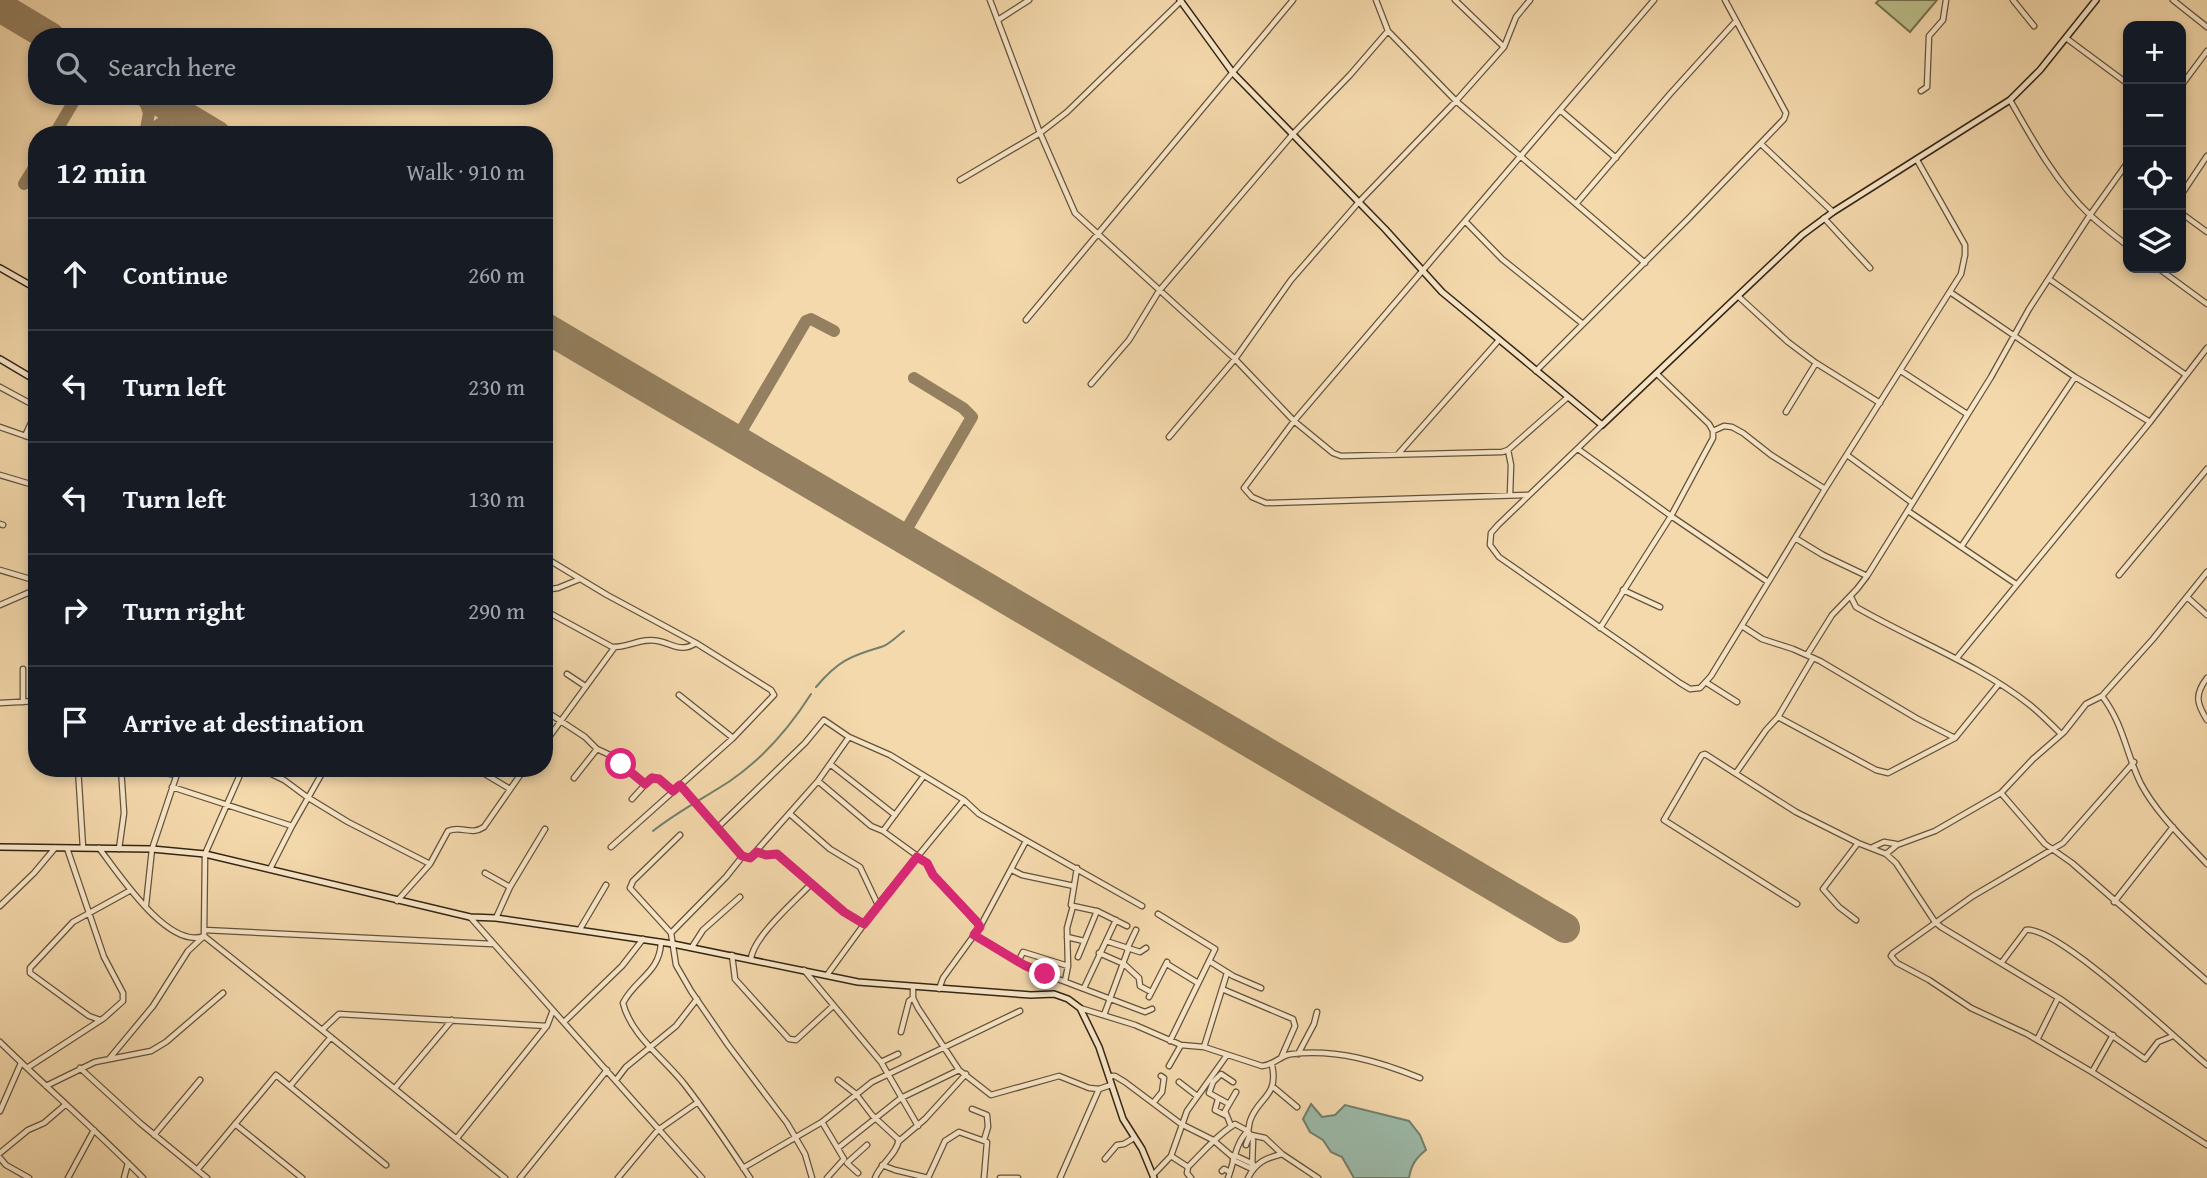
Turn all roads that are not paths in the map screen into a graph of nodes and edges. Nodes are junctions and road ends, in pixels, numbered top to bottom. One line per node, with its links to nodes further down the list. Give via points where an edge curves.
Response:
1 (990, 0): 14 (street)
2 (1029, 0): 14 (street)
3 (1181, 0): 22 (street); 29 (street)
4 (1293, 0): 22 (street)
5 (1376, 0): 18 (street)
6 (1455, 0): 20 (street)
7 (1530, 0): 20 (street, via 1516,17)
8 (1654, 0): 28 (street)
9 (1725, 0): 15 (street)
10 (1946, 0): 25 (street, via 1943,20 1929,36 1927,87)
11 (2013, 0): 16 (street)
12 (2096, 0): 19 (street)
13 (2173, 0): 17 (street)
14 (998, 20): 29 (street)
15 (1736, 21): 31 (street, via 1786,113); 34 (street)
16 (2034, 26)
17 (2207, 27)
18 (1388, 31): 27 (street); 30 (street)
19 (2066, 38): 23 (street); 26 (street)
20 (1504, 47): 27 (street)
21 (2207, 51): 24 (street)
22 (1233, 73): 30 (street); 47 (street)
23 (2123, 80)
24 (2182, 84)
25 (1921, 91)
26 (2010, 100): 35 (street); 42 (street)
27 (1456, 101): 32 (street); 39 (street)
28 (1560, 110): 32 (street); 34 (street)
29 (1040, 133): 37 (street); 47 (street, via 1075,214)
30 (1292, 135): 39 (street); 56 (street)
31 (1761, 144): 41 (street); 49 (street)
32 (1519, 156): 40 (street); 45 (street)
33 (2207, 156): 38 (street)
34 (1616, 158): 40 (street)
35 (1917, 160): 41 (street); 57 (street, via 1965,245 1961,274)
36 (2123, 171): 42 (street)
37 (960, 180)
38 (2186, 188)
39 (1359, 203): 52 (street); 66 (street, via 1291,279)
40 (1576, 204): 49 (street)
41 (1833, 212): 44 (street)
42 (2090, 215): 48 (street); 54 (street)
43 (2186, 217): 46 (street)
44 (1824, 218): 51 (street); 58 (street)
45 (1465, 221): 52 (street); 61 (street, via 1502,259)
46 (2207, 232)
47 (1097, 234): 56 (street); 60 (street)
48 (2123, 242)
49 (1646, 263): 61 (street)
50 (0, 268): 55 (street)
51 (1870, 268)
52 (1422, 270): 63 (street); 81 (street)
53 (2165, 273): 59 (street)
54 (2049, 279): 62 (street); 71 (street)
55 (28, 284)
56 (1159, 291): 66 (street); 74 (street, via 1129,340)
57 (1950, 292): 62 (street); 69 (street)
58 (1738, 297): 67 (street); 70 (street)
59 (2207, 304)
60 (1026, 320)
61 (1583, 324): 68 (street)
62 (2013, 335): 73 (street); 80 (street)
63 (1499, 340): 68 (street); 92 (street)
64 (2207, 348): 71 (street)
65 (0, 359): 72 (street)
66 (1236, 359): 81 (street); 89 (street)
67 (1816, 363): 78 (street); 79 (street)
68 (1536, 370): 76 (street)
69 (1901, 371): 78 (street); 80 (street)
70 (1657, 374): 83 (street); 86 (street)
71 (2186, 375): 82 (street)
72 (28, 376)
73 (2075, 377): 82 (street); 104 (street)
74 (1091, 384)
75 (0, 387): 77 (street)
76 (1568, 397): 83 (street); 91 (street)
77 (28, 403)
78 (1880, 403): 93 (street)
79 (1786, 412)
80 (1967, 414): 100 (street)
81 (1294, 421): 92 (street, via 1341,456); 98 (street, via 1244,488 1252,497 1266,503)
82 (2150, 422): 113 (street)
83 (1602, 425): 90 (street)
84 (0, 428): 87 (street)
85 (28, 429): 87 (street)
86 (1713, 430): 97 (street, via 1724,426 1743,433); 102 (street, via 1711,444)
87 (25, 436): 88 (street)
88 (28, 437)
89 (1169, 437)
90 (1578, 449): 99 (street); 102 (street)
91 (1508, 450): 92 (street); 98 (street)
92 (1398, 454)
93 (1847, 455): 97 (street); 100 (street)
94 (2206, 471): 108 (street)
95 (0, 475): 96 (street)
96 (28, 483)
97 (1825, 489): 103 (street)
98 (1510, 495): 99 (street)
99 (1530, 495): 124 (street, via 1491,533 1493,551)
100 (1912, 502): 101 (street)
101 (1908, 511): 104 (street); 109 (street)
102 (1671, 516): 112 (street); 115 (street)
103 (1795, 538): 109 (street); 112 (street)
104 (1961, 547): 113 (street)
105 (553, 562): 111 (street)
106 (0, 570): 110 (street)
107 (2207, 572): 118 (street)
108 (2119, 575)
109 (1867, 576): 117 (street)
110 (28, 578)
111 (580, 579): 114 (street); 125 (street)
112 (1768, 582): 123 (street)
113 (2016, 584): 129 (street)
114 (553, 589)
115 (1623, 590): 120 (street); 124 (street)
116 (28, 593): 119 (street)
117 (1851, 596): 127 (street, via 1832,615); 129 (street, via 1856,607)
118 (2187, 597): 122 (street); 137 (street)
119 (0, 604)
120 (1660, 607)
121 (553, 615): 126 (street)
122 (2207, 615)
123 (1742, 626): 127 (street, via 1762,639); 133 (street)
124 (1600, 628): 133 (street, via 1690,689)
125 (695, 643): 126 (street, via 678,649 649,640); 149 (street, via 773,692 774,697)
126 (611, 647): 135 (street)
127 (1807, 655): 128 (street)
128 (1813, 658): 143 (street); 150 (street)
129 (1956, 659): 134 (street)
130 (23, 669): 138 (street)
131 (566, 674): 135 (street)
132 (2207, 678): 144 (street, via 2196,698)
133 (1707, 683): 140 (street)
134 (1998, 685): 147 (street, via 2030,705); 150 (street)
135 (585, 686): 145 (street)
136 (679, 695): 149 (street)
137 (2102, 696): 147 (street, via 2086,704); 152 (street, via 2119,720)
138 (23, 702): 139 (street); 141 (street)
139 (28, 702)
140 (1737, 702)
141 (0, 703)
142 (553, 716): 145 (street)
143 (1778, 717): 150 (street, via 1888,774); 154 (street)
144 (2207, 720)
145 (562, 721): 146 (street); 151 (street)
146 (553, 732)
147 (2061, 734): 171 (street)
148 (849, 737): 153 (street); 163 (street, via 890,755); 180 (street, via 824,720)
149 (733, 738): 167 (street)
150 (1955, 738)
151 (597, 748): 164 (street); 166 (street)
152 (2134, 762): 179 (street, via 2140,783); 196 (street, via 2081,824)
153 (830, 764): 165 (street); 177 (street)
154 (1736, 774): 185 (street); 216 (street, via 1702,755 1664,820)
155 (79, 777): 192 (street)
156 (122, 777): 194 (street, via 124,813)
157 (176, 777): 168 (street)
158 (239, 777): 175 (street)
159 (278, 777): 172 (street)
160 (319, 777): 172 (street)
161 (489, 777): 169 (street)
162 (519, 777): 169 (street)
163 (923, 777): 174 (street); 177 (street)
164 (574, 778)
165 (818, 781): 176 (street); 182 (street)
166 (645, 784): 170 (street, via 659,779); 173 (street)
167 (680, 785): 170 (street); 180 (street)
168 (172, 787): 175 (street); 195 (street)
169 (510, 789): 202 (street, via 478,831 448,831)
170 (673, 791): 188 (street)
171 (2001, 793): 186 (street, via 1936,831); 196 (street)
172 (307, 797): 178 (street); 202 (street)
173 (632, 799)
174 (964, 800): 184 (street); 201 (street)
175 (227, 805): 178 (street); 199 (street)
176 (790, 814): 197 (street); 219 (street, via 830,849 860,867)
177 (895, 815): 182 (street)
178 (292, 826): 205 (street)
179 (2173, 827): 203 (street); 215 (street)
180 (717, 828): 200 (street)
181 (545, 829): 211 (street)
182 (883, 831): 201 (street)
183 (680, 835): 236 (street, via 630,888)
184 (1026, 841): 204 (street); 206 (street)
185 (1858, 843): 189 (street); 228 (street, via 1823,889)
186 (1896, 845): 189 (street, via 1884,842); 198 (street)
187 (0, 847): 190 (street)
188 (611, 847)
189 (1873, 847): 198 (street)
190 (55, 848): 191 (street); 217 (street)
191 (67, 848): 192 (street); 223 (street)
192 (83, 848): 193 (street)
193 (99, 848): 194 (street); 212 (street)
194 (119, 849): 195 (street)
195 (152, 849): 199 (street); 218 (street)
196 (2052, 849): 215 (street); 229 (street)
197 (757, 852): 200 (street, via 750,858); 209 (street, via 777,854)
198 (1886, 854): 229 (street)
199 (205, 855): 205 (street); 235 (street)
200 (742, 856): 236 (street)
201 (917, 857): 219 (street); 232 (street)
202 (430, 864): 214 (street)
203 (2207, 864)
204 (1077, 868): 210 (street); 221 (street)
205 (270, 869): 214 (street)
206 (1012, 870): 210 (street); 232 (street)
207 (485, 873): 211 (street)
208 (606, 884): 233 (street)
209 (811, 884): 230 (street); 251 (street, via 766,931 751,951)
210 (1074, 886): 220 (street)
211 (510, 887): 226 (street)
212 (131, 890): 218 (street); 223 (street)
213 (740, 897): 245 (street, via 703,930)
214 (397, 901): 225 (street)
215 (2114, 902): 261 (street)
216 (1797, 904)
217 (0, 906)
218 (146, 906): 235 (street, via 182,937 196,939)
219 (878, 906): 230 (street)
220 (1073, 906): 222 (street); 238 (street)
221 (1142, 906)
222 (1097, 911): 227 (street); 241 (street)
223 (89, 912): 280 (street, via 104,957 123,993 119,1006); 280 (street, via 42,953 30,973)
224 (1158, 914): 252 (street, via 1215,949)
225 (470, 917): 226 (street); 243 (street)
226 (496, 918): 233 (street)
227 (1116, 920): 231 (street); 240 (street)
228 (1856, 920)
229 (1936, 922): 254 (street); 289 (street, via 1893,953 1893,960 1971,1008)
230 (864, 924): 259 (street)
231 (1127, 926)
232 (980, 927): 237 (street)
233 (580, 929): 239 (street)
234 (1136, 930): 247 (street)
235 (204, 933): 243 (street); 284 (street); 300 (street)
236 (671, 933): 244 (street)
237 (974, 935): 253 (street); 267 (street)
238 (1067, 937): 241 (street); 256 (street)
239 (643, 939): 242 (street); 282 (street)
240 (1106, 940): 247 (street); 248 (street)
241 (1084, 941): 250 (street)
242 (662, 942): 244 (street); 293 (street, via 661,957 623,1003)
243 (492, 944): 276 (street)
244 (673, 944): 245 (street); 271 (street, via 676,965)
245 (692, 947): 249 (street)
246 (1146, 948): 247 (street, via 1140,952)
247 (1128, 949): 255 (street)
248 (1099, 953): 255 (street); 264 (street)
249 (732, 955): 251 (street); 273 (street, via 735,979 789,1039 796,1040)
250 (1078, 957)
251 (751, 959): 257 (street)
252 (1209, 961): 258 (street); 262 (street)
253 (1018, 962): 256 (street, via 1023,952); 260 (street)
254 (2002, 962): 270 (street); 287 (street, via 2019,936 2030,929 2050,937 2099,971)
255 (1124, 964): 262 (street, via 1150,994 1167,963); 272 (street)
256 (1068, 966): 260 (street)
257 (804, 969): 259 (street); 273 (street)
258 (1227, 972): 265 (street); 266 (street)
259 (827, 975): 263 (street)
260 (1065, 981): 264 (street)
261 (2207, 981)
262 (1198, 983): 290 (street)
263 (913, 988): 267 (street); 269 (street)
264 (1084, 988): 272 (street)
265 (1261, 988)
266 (1222, 989): 295 (street); 299 (street, via 1293,1019 1295,1026)
267 (939, 990): 274 (street, via 1054,994)
268 (223, 993): 300 (street, via 151,1051)
269 (913, 998): 285 (street); 294 (street)
270 (2058, 998): 286 (street); 289 (street)
271 (697, 999): 293 (street, via 676,1026); 352 (street)
272 (1111, 999): 275 (street, via 1145,1012); 279 (street)
273 (833, 1006): 301 (street)
274 (1080, 1008): 279 (street); 314 (street)
275 (1152, 1009)
276 (553, 1010): 282 (street); 283 (street)
277 (1020, 1011): 294 (street)
278 (1317, 1012): 297 (street)
279 (1104, 1015): 290 (street)
280 (100, 1020): 306 (street)
281 (452, 1020): 283 (street); 284 (street, via 339,1014); 327 (street)
282 (564, 1022): 308 (street)
283 (547, 1026): 354 (street)
284 (322, 1030): 288 (street)
285 (901, 1032)
286 (2113, 1035): 287 (street, via 2144,1059 2158,1042); 310 (street)
287 (2173, 1036): 304 (street)
288 (331, 1037): 325 (street); 327 (street)
289 (2037, 1040): 310 (street)
290 (1170, 1041): 292 (street)
291 (0, 1042): 302 (street)
292 (1181, 1045): 295 (street); 305 (street)
293 (650, 1047): 318 (street); 334 (street)
294 (945, 1047): 309 (street); 313 (street)
295 (1204, 1048): 298 (street)
296 (898, 1054): 301 (street)
297 (1298, 1054): 299 (street); 316 (street, via 1336,1053 1383,1063)
298 (1227, 1055): 303 (street); 331 (street)
299 (1282, 1058): 303 (street)
300 (109, 1059): 307 (street)
301 (881, 1062): 313 (street)
302 (21, 1063): 306 (street); 340 (street)
303 (1272, 1065): 326 (street)
304 (2207, 1065)
305 (1169, 1066)
306 (27, 1068): 324 (street)
307 (80, 1069): 324 (street); 351 (street)
308 (607, 1070): 318 (street); 386 (street)
309 (960, 1070): 311 (street); 312 (street)
310 (2092, 1072): 360 (street)
311 (952, 1074): 320 (street); 332 (street)
312 (966, 1074): 320 (street); 328 (street, via 991,1095 1059,1076)
313 (887, 1075): 330 (street); 332 (street)
314 (1109, 1076): 323 (street); 335 (street)
315 (1161, 1076): 335 (street, via 1162,1092)
316 (1420, 1078)
317 (200, 1080): 351 (street)
318 (615, 1080): 349 (street)
319 (838, 1080): 330 (street)
320 (960, 1081): 346 (street)
321 (1179, 1082): 331 (street)
322 (1233, 1082): 333 (street, via 1221,1074 1217,1077 1209,1093)
323 (1111, 1085): 328 (street); 353 (street)
324 (46, 1086): 337 (street)
325 (290, 1086): 344 (street, via 276,1075); 369 (street)
326 (1272, 1086): 338 (street); 350 (street, via 1250,1120)
327 (395, 1088): 354 (street)
328 (1099, 1089): 397 (street)
329 (1236, 1092): 336 (street)
330 (856, 1094): 342 (street); 343 (street)
331 (1198, 1096): 345 (street)
332 (901, 1098): 342 (street); 346 (street)
333 (1218, 1099): 336 (street); 341 (street, via 1214,1110)
334 (698, 1102): 349 (street); 373 (street)
335 (1153, 1103): 345 (street)
336 (1229, 1104): 341 (street)
337 (65, 1105): 348 (street); 363 (street, via 44,1123 28,1129)
338 (1297, 1107)
339 (972, 1109): 355 (street, via 987,1115)
340 (0, 1111)
341 (1225, 1115): 347 (street)
342 (874, 1117): 357 (street); 361 (street)
343 (822, 1122): 352 (street); 361 (street)
344 (235, 1124): 374 (street); 384 (street)
345 (1181, 1124): 356 (street); 364 (street)
346 (918, 1126): 357 (street)
347 (1231, 1126): 350 (street, via 1240,1125); 356 (street)
348 (94, 1130): 368 (street); 380 (street)
349 (657, 1130): 387 (street); 388 (street)
350 (1250, 1134): 359 (street); 362 (street, via 1265,1138); 365 (street, via 1243,1136); 372 (street)
351 (154, 1135): 374 (street)
352 (795, 1138): 373 (street); 390 (street)
353 (1134, 1138): 366 (street, via 1117,1145); 378 (street)
354 (457, 1139): 385 (street)
355 (984, 1140): 393 (street, via 959,1132 945,1141); 394 (street)
356 (1213, 1140): 365 (street); 371 (street)
357 (898, 1142): 370 (street, via 898,1149)
358 (867, 1145): 367 (street)
359 (1246, 1145)
360 (2207, 1145)
361 (838, 1148): 367 (street)
362 (1282, 1154): 372 (street); 401 (street)
363 (0, 1156): 379 (street, via 6,1165)
364 (1171, 1156): 371 (street); 378 (street)
365 (1234, 1158): 372 (street); 376 (street)
366 (1105, 1159)
367 (846, 1161): 377 (street); 391 (street)
368 (128, 1163): 381 (street); 382 (street)
369 (386, 1165)
370 (882, 1165): 392 (street); 393 (street)
371 (1188, 1167): 398 (street)
372 (1253, 1167): 400 (street)
373 (743, 1168): 389 (street)
374 (197, 1170): 383 (street)
375 (1222, 1171): 376 (street)
376 (1230, 1172): 399 (street)
377 (858, 1173)
378 (1154, 1176)
379 (29, 1178)
380 (68, 1178)
381 (124, 1178)
382 (143, 1178)
383 (207, 1178)
384 (302, 1178)
385 (505, 1178)
386 (520, 1178)
387 (618, 1178)
388 (702, 1178)
389 (750, 1178)
390 (812, 1178)
391 (828, 1178)
392 (875, 1178)
393 (928, 1178)
394 (984, 1178)
395 (1000, 1178): 396 (street)
396 (1018, 1178)
397 (1060, 1178)
398 (1191, 1178)
399 (1228, 1178)
400 (1248, 1178)
401 (1318, 1178)

